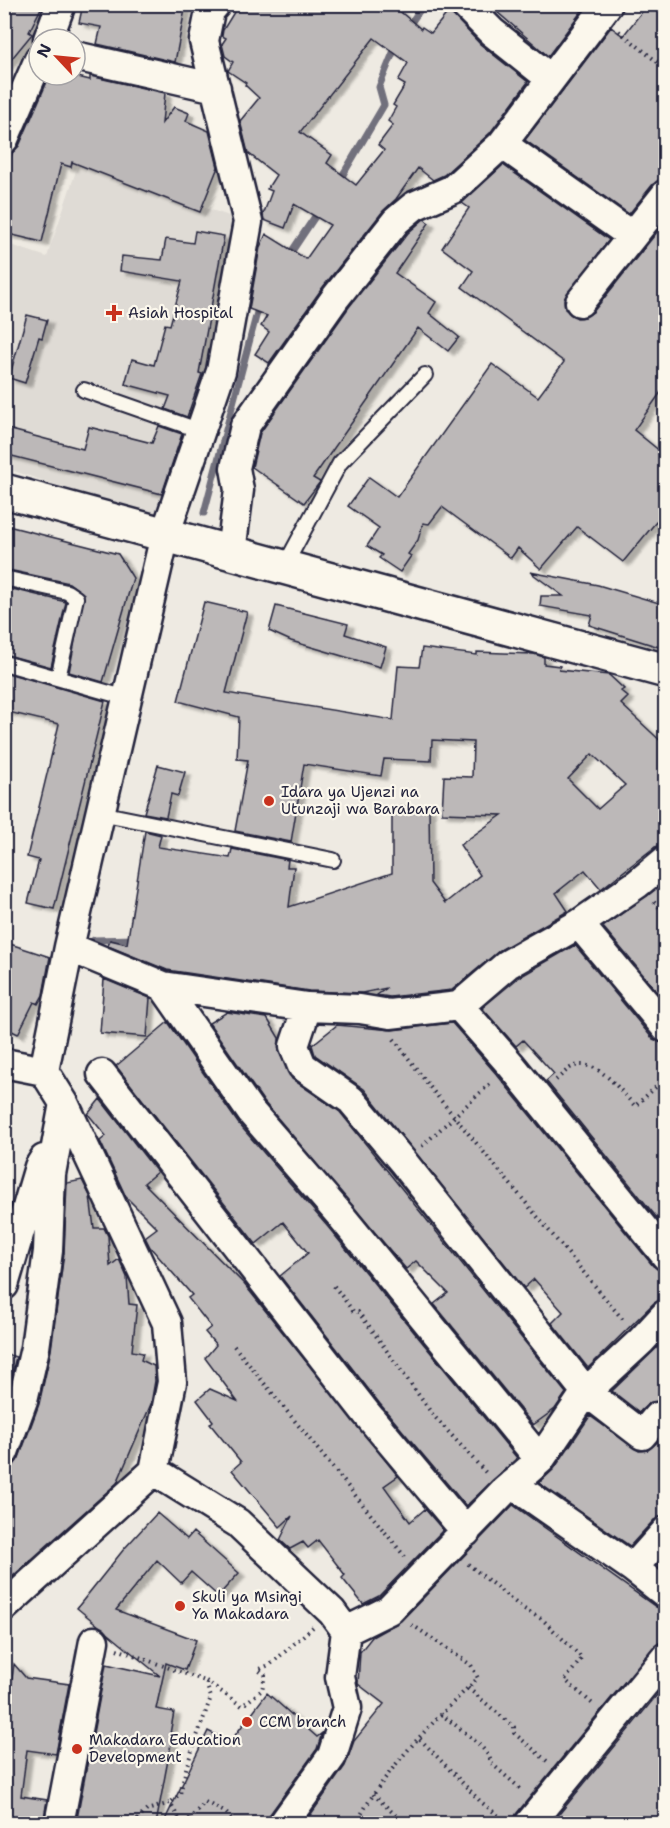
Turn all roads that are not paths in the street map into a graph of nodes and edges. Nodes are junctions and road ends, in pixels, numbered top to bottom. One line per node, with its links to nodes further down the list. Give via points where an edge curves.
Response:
1 (61, 4): 5 (street)
2 (464, 4): 7 (street)
3 (210, 7): 9 (street, via 204,40)
4 (604, 10): 7 (street)
5 (52, 27)
6 (87, 59): 9 (street)
7 (551, 79): 11 (street)
8 (27, 86): 10 (street)
9 (216, 88): 17 (street, via 248,222 221,371)
10 (4, 139)
11 (502, 144): 13 (street); 19 (street, via 453,189 414,206 396,221 336,297 245,426 235,468 239,490)
12 (666, 194): 13 (street)
13 (632, 236): 14 (street)
14 (580, 302)
15 (425, 375): 20 (lane, via 340,463)
16 (84, 390): 17 (lane)
17 (201, 431): 19 (street)
18 (4, 491): 19 (street)
19 (197, 544): 20 (street); 25 (street)
20 (284, 567): 23 (street)
21 (4, 578): 24 (lane, via 67,592 76,598)
22 (4, 663): 24 (lane)
23 (666, 671)
24 (58, 678): 25 (lane)
25 (127, 698): 26 (street)
26 (117, 817): 27 (lane); 30 (street)
27 (333, 860)
28 (666, 860): 29 (street)
29 (579, 924): 34 (street, via 508,964); 35 (street)
30 (84, 953): 31 (street); 38 (street)
31 (163, 986): 32 (street); 36 (street)
32 (213, 993): 33 (street); 36 (street)
33 (307, 1006): 34 (street, via 390,1014); 45 (street, via 294,1046 302,1066 351,1100)
34 (459, 1006): 42 (street)
35 (666, 1028)
36 (194, 1032): 48 (street, via 251,1112)
37 (4, 1063): 38 (street)
38 (44, 1071): 40 (street)
39 (102, 1074): 52 (street, via 367,1414)
40 (64, 1103): 41 (street); 49 (street, via 167,1323 172,1382)
41 (58, 1137): 43 (street, via 39,1167); 47 (street, via 35,1348 23,1400)
42 (666, 1256)
43 (4, 1286)
44 (666, 1314): 45 (street)
45 (586, 1392): 46 (street, via 642,1435 657,1418); 48 (street)
46 (666, 1425)
47 (4, 1452)
48 (540, 1460): 50 (street)
49 (154, 1471): 55 (street); 56 (street, via 238,1523)
50 (507, 1488): 52 (street); 53 (street)
51 (666, 1531): 53 (street)
52 (458, 1540): 56 (street, via 389,1610)
53 (633, 1568): 54 (street)
54 (666, 1594)
55 (4, 1607)
56 (339, 1622): 61 (street, via 340,1677 347,1708 332,1756)
57 (94, 1641): 60 (street)
58 (666, 1657): 59 (street)
59 (536, 1815)
60 (59, 1824)
61 (283, 1824)

